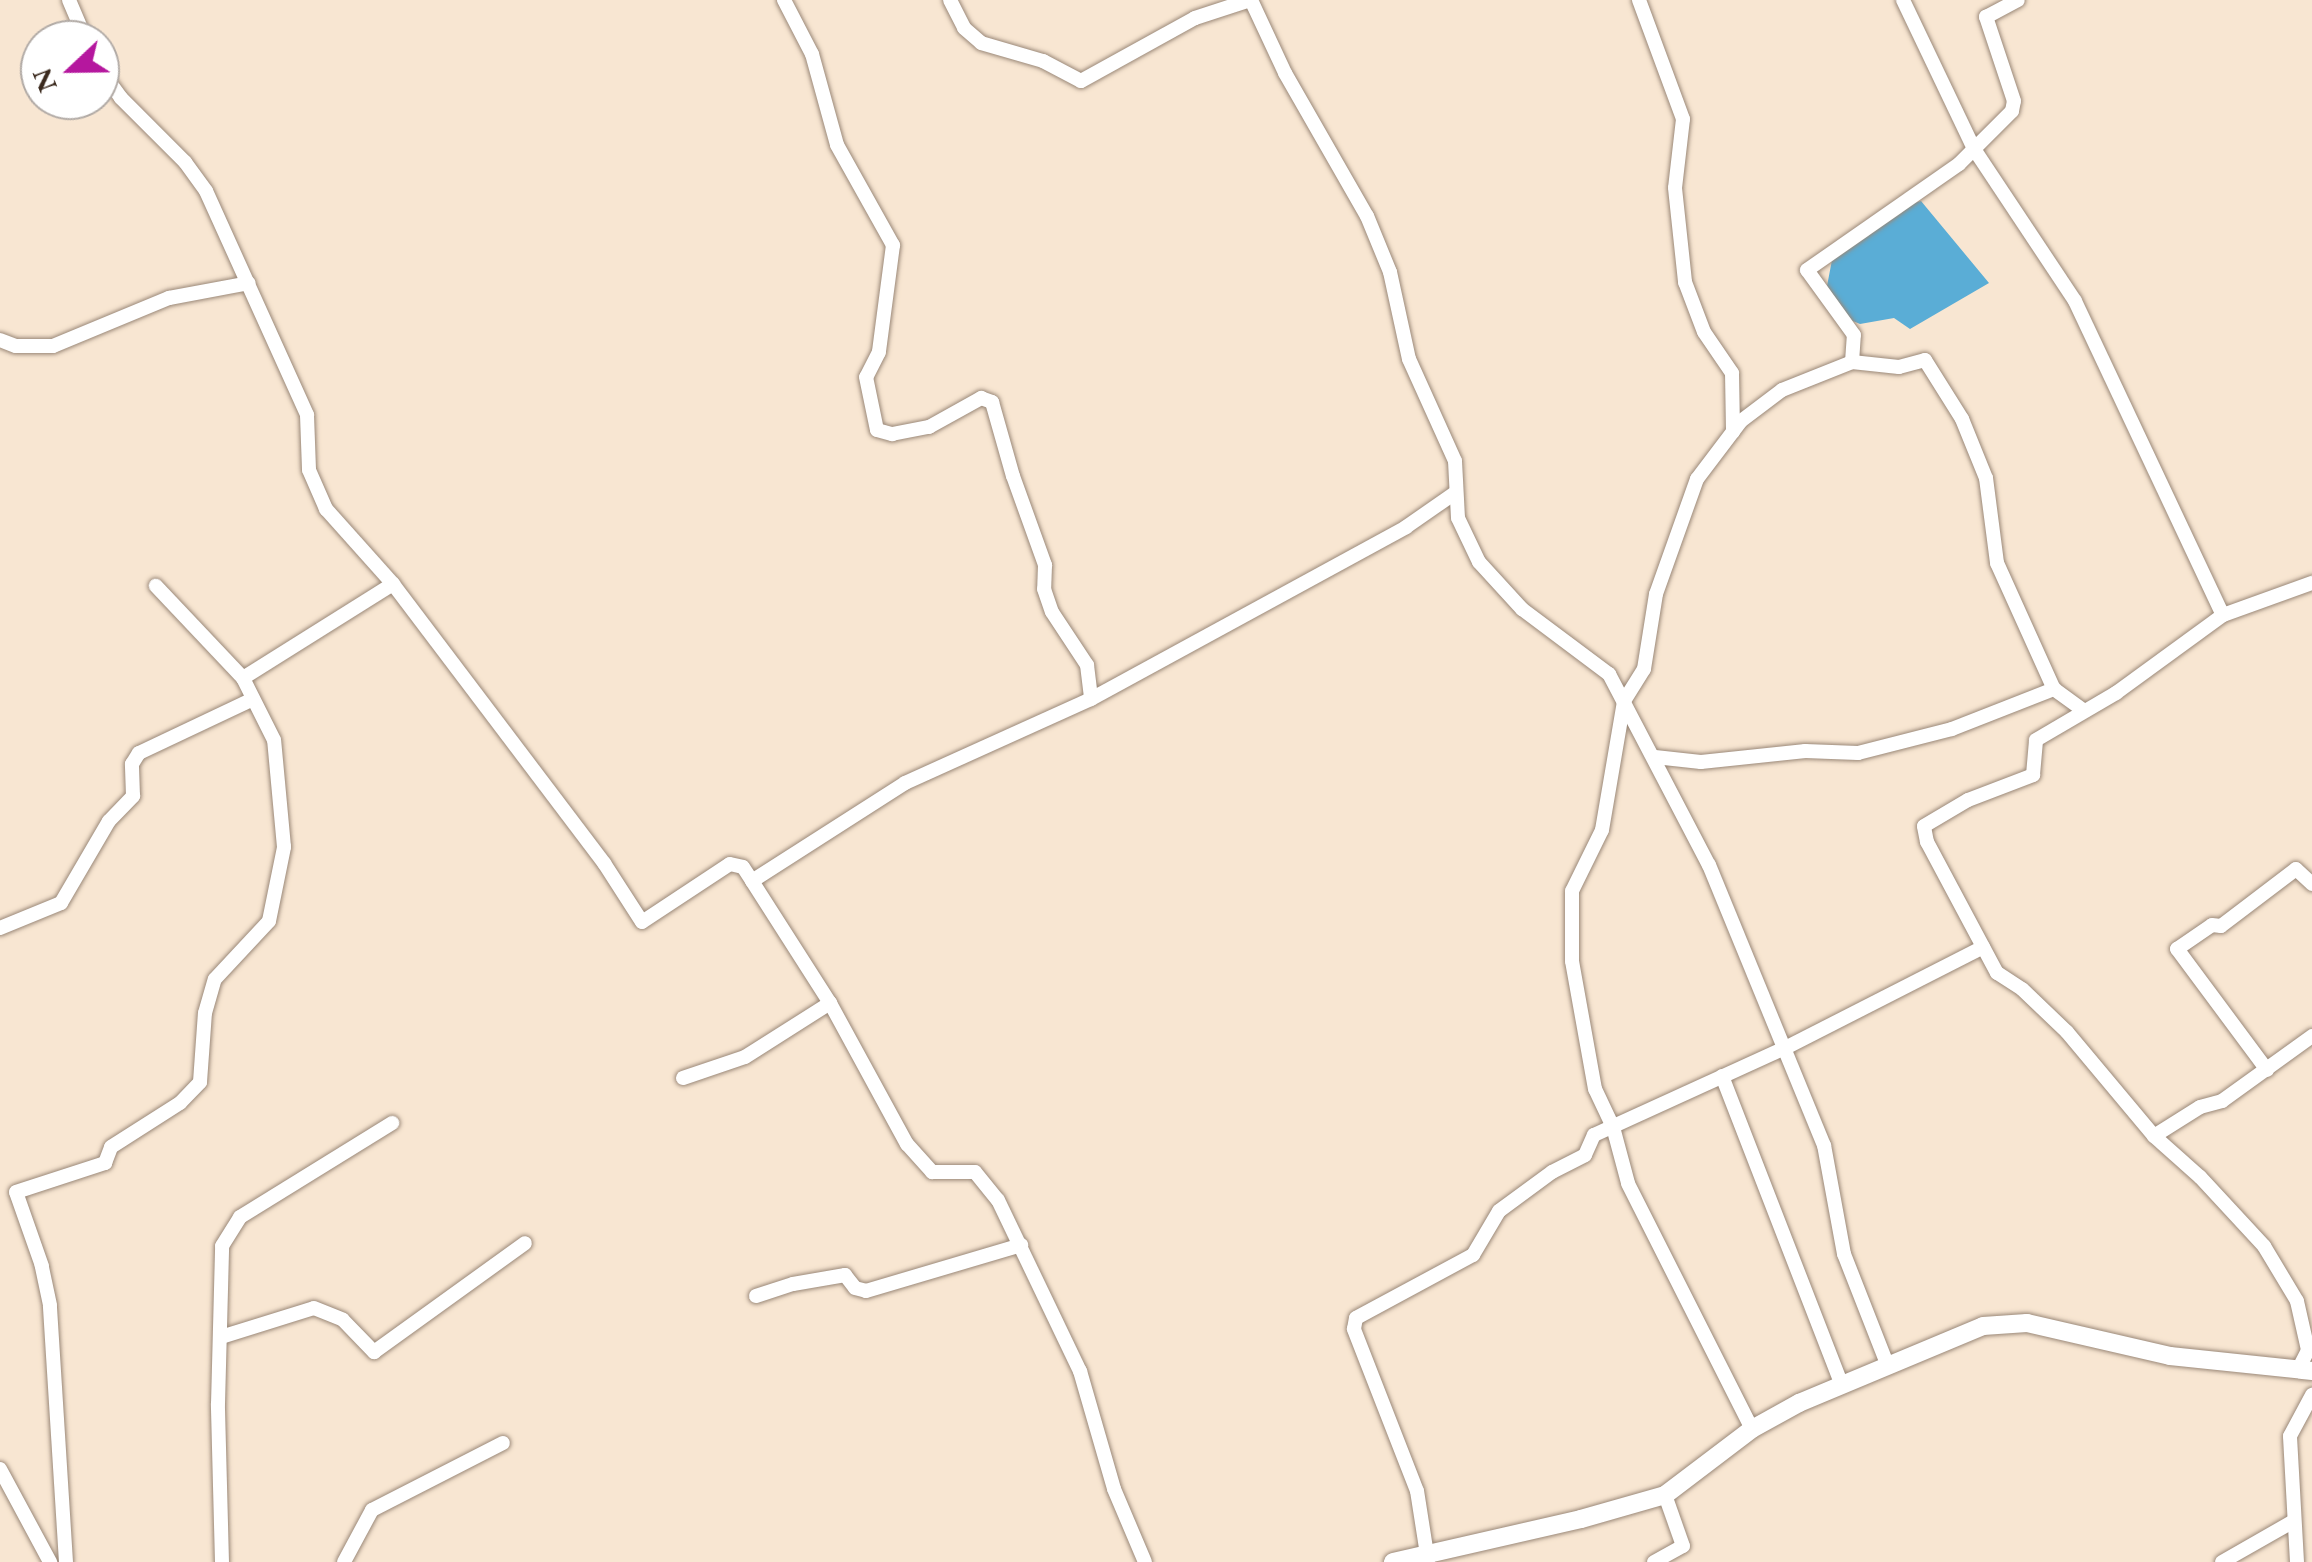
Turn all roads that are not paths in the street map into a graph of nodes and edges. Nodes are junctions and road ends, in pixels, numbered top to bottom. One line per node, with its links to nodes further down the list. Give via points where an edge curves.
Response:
1 (784, 0): 21 (street, via 812,54 837,145 893,245 878,352 866,377 878,430 928,428 981,398 992,402 1044,564 1044,589 1087,665)
2 (950, 0): 3 (street, via 964,28 981,43 1081,81 1195,18)
3 (1250, 0): 13 (street, via 1367,216 1390,272 1409,360 1455,461)
4 (1639, 0): 12 (street, via 1683,119 1676,219 1686,282 1704,332 1732,373)
5 (1903, 0): 8 (street)
6 (2018, 0): 8 (street, via 1986,17 2014,101)
7 (120, 97): 9 (street, via 194,172)
8 (1974, 149): 11 (street, via 1807,270 1854,336); 17 (street, via 2075,301)
9 (249, 283): 10 (street, via 170,298 53,346); 15 (street, via 307,415 309,470 320,498)
10 (0, 340)
11 (1852, 362): 12 (street, via 1782,390); 19 (street, via 1899,367 1926,360 1962,419 1986,478 1998,563)
12 (1732, 432): 22 (street, via 1697,479 1656,594 1644,669)
13 (1455, 494): 21 (street); 22 (street, via 1458,518 1479,562 1522,610 1609,674)
14 (2312, 583): 17 (street)
15 (393, 584): 18 (street); 25 (street, via 642,922 730,864 743,867)
16 (156, 586): 18 (street)
17 (2223, 615): 23 (street)
18 (243, 678): 20 (street)
19 (2054, 689): 23 (street); 24 (street, via 1952,729 1858,753 1805,751 1701,762)
20 (253, 698): 27 (street, via 139,753 132,764 133,796 109,821 61,903); 53 (street, via 274,740 284,846 269,920 215,979 204,1014 200,1082 111,1148 106,1163 16,1192 50,1305)
21 (1091, 700): 25 (street, via 906,783)
22 (1624, 701): 24 (street); 36 (street, via 1602,830 1572,891 1572,961 1596,1089)
23 (2083, 710): 28 (street, via 2036,740 2032,775 1924,826)
24 (1655, 757): 31 (street)
25 (752, 881): 29 (street)
26 (2312, 884): 32 (street, via 2296,870 2177,949)
27 (0, 928)
28 (1983, 947): 31 (street); 37 (street, via 1997,973 2067,1032)
29 (830, 1003): 34 (street, via 745,1057); 39 (street, via 906,1144 932,1172 976,1172)
30 (2312, 1036): 32 (street)
31 (1786, 1046): 33 (street); 42 (street, via 1824,1145 1844,1254)
32 (2267, 1070): 37 (street)
33 (1722, 1076): 36 (street); 44 (street)
34 (683, 1078)
35 (392, 1122): 41 (street, via 240,1217 222,1246)
36 (1613, 1128): 46 (street, via 1628,1182); 51 (street, via 1594,1136 1585,1156 1499,1211 1472,1255 1356,1318 1354,1329 1417,1490)
37 (2154, 1136): 43 (street, via 2264,1246 2297,1301)
38 (525, 1243): 41 (street, via 374,1352 343,1320 314,1308)
39 (1021, 1244): 40 (street, via 866,1291 845,1275); 56 (street, via 1080,1371 1114,1489)
40 (756, 1296)
41 (221, 1337): 54 (street)
42 (1888, 1366): 43 (street, via 1984,1326 2028,1323 2170,1356); 44 (street)
43 (2306, 1370)
44 (1842, 1385): 46 (street)
45 (2312, 1394): 50 (street, via 2290,1436)
46 (1752, 1430): 49 (street)
47 (503, 1443): 55 (street, via 372,1510)
48 (0, 1469): 52 (street)
49 (1665, 1495): 51 (street); 58 (street, via 1683,1546)
50 (2294, 1520): 59 (street); 60 (street)
51 (1427, 1558): 57 (street)
52 (50, 1562)
53 (66, 1562)
54 (222, 1562)
55 (344, 1562)
56 (1145, 1562)
57 (1393, 1562)
58 (1654, 1562)
59 (2222, 1562)
60 (2297, 1562)

